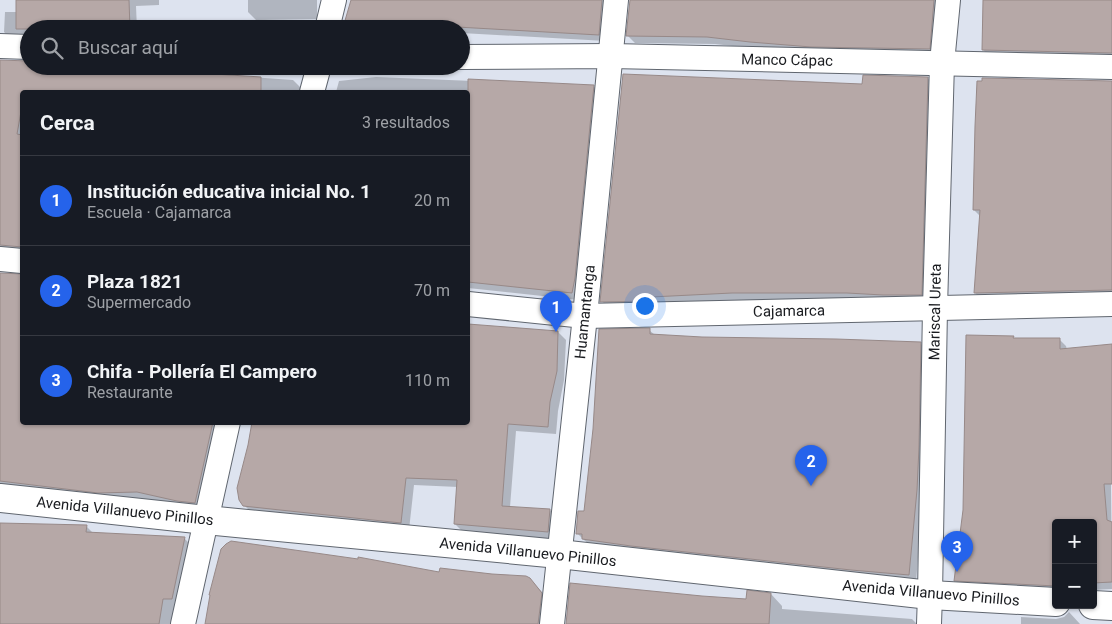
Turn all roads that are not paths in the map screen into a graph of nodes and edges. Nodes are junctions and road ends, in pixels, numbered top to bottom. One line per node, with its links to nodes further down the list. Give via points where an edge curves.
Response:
1 (334, 0): 4 (street)
2 (616, 0): 7 (street, Huamantanga)
3 (948, 0): 9 (street, Mariscal Ureta)
4 (330, 20)
5 (0, 46): 6 (street)
6 (20, 47)
7 (611, 56): 8 (street, Manco Cápac); 9 (street, Manco Cápac); 18 (street, Huamantanga)
8 (470, 57)
9 (942, 63): 10 (street, Manco Cápac); 17 (street, Mariscal Ureta)
10 (1112, 67)
11 (317, 75): 12 (street)
12 (313, 90)
13 (0, 259): 14 (street)
14 (20, 261)
15 (470, 304): 18 (street, Cajamarca)
16 (1112, 304): 17 (street, Cajamarca)
17 (935, 308): 18 (street, Cajamarca); 23 (street, Mariscal Ureta)
18 (585, 316): 22 (street, Huamantanga)
19 (227, 425): 21 (street)
20 (0, 498): 21 (street, Avenida Villanuevo Pinillos)
21 (206, 520): 22 (street, Avenida Villanuevo Pinillos); 27 (street)
22 (559, 554): 23 (street, Avenida Villanuevo Pinillos); 28 (street, Huamantanga)
23 (930, 595): 24 (street, Avenida Villanuevo Pinillos); 29 (street, Mariscal Ureta)
24 (1052, 602)
25 (1097, 604): 26 (street)
26 (1112, 606)
27 (183, 624)
28 (552, 624)
29 (929, 624)

